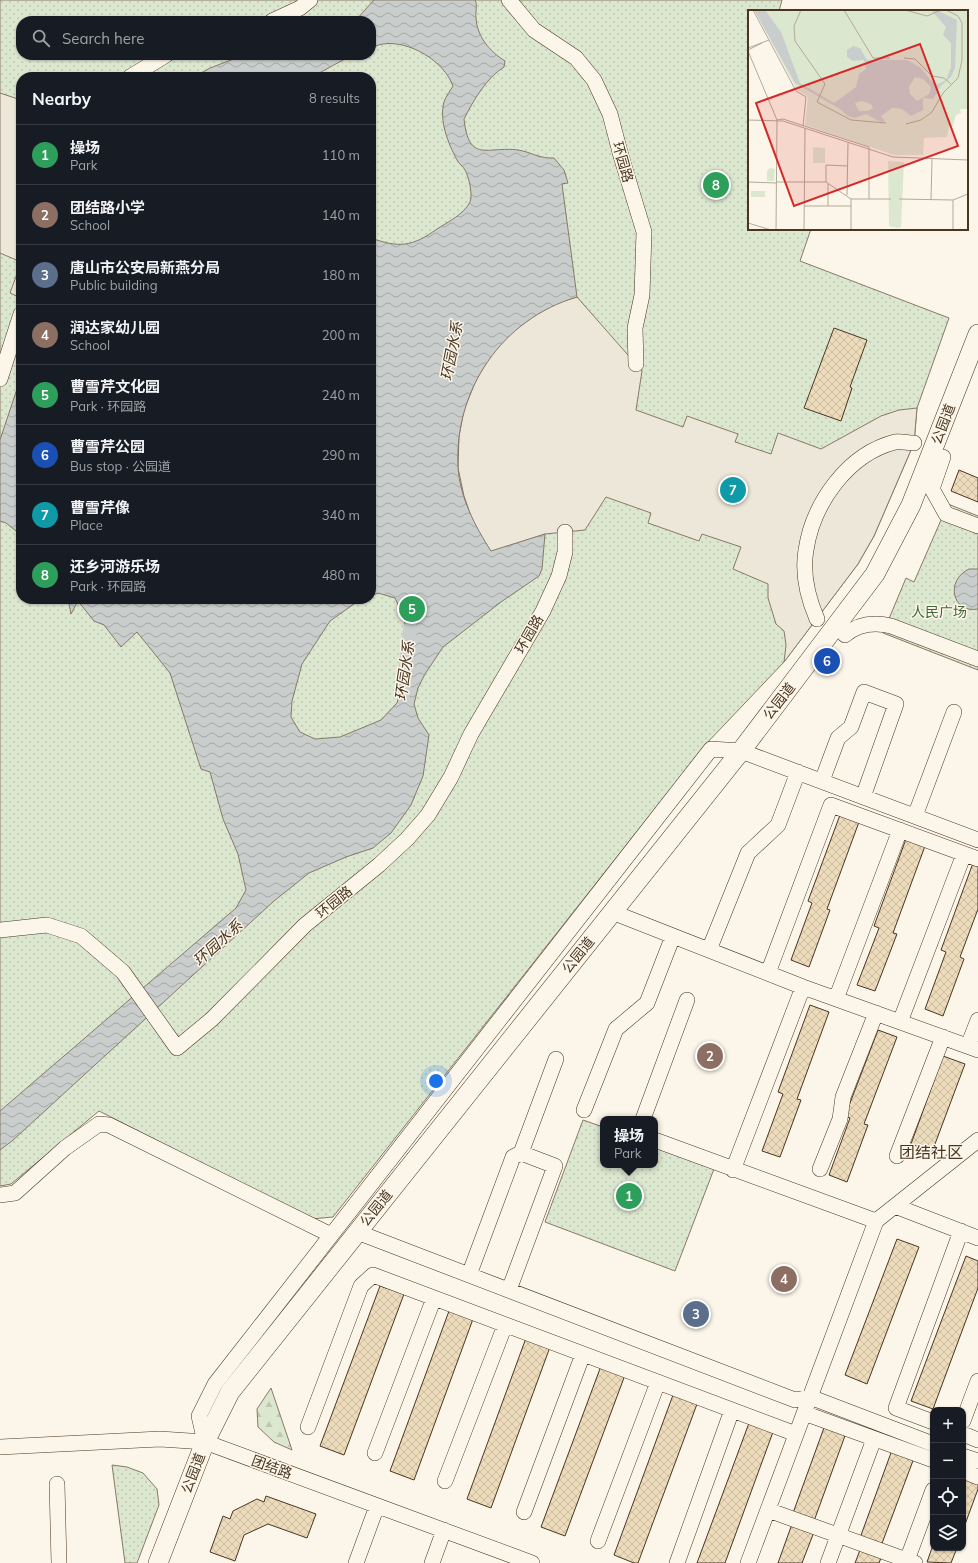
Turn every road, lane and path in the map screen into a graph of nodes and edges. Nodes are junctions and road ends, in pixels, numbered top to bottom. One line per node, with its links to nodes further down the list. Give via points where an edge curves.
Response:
1 (310, 0): 3 (street)
2 (509, 0): 8 (street, 环园路, via 534,30 576,58 594,80 610,114 644,232 642,295 635,328)
3 (283, 16)
4 (158, 60): 5 (street)
5 (138, 72)
6 (16, 329): 9 (street)
7 (978, 334): 18 (main road, 公园道, via 911,505 875,574)
8 (636, 364)
9 (0, 379)
10 (914, 443): 14 (street, via 897,442 878,449 856,462 836,482 821,503 811,526 805,551 805,574 810,602)
11 (943, 457): 12 (street, via 932,489 946,514)
12 (978, 526)
13 (565, 532): 28 (street, 环园路, via 565,552 559,576 543,611 471,734 451,777 428,815 379,866 305,925 212,1019 177,1048 123,972 81,936 47,925)
14 (817, 619)
15 (845, 635): 16 (street, via 853,628 878,623)
16 (978, 659)
17 (954, 712): 22 (street)
18 (741, 751): 19 (street); 27 (main road, 公园道); 54 (street, via 711,749)
19 (798, 772): 20 (street); 30 (street, via 778,825 748,853)
20 (822, 781): 21 (street); 21 (street, via 838,738 851,727 864,692 896,704)
21 (863, 796): 22 (street)
22 (915, 816): 24 (street)
23 (900, 830): 25 (street); 31 (street, via 831,805); 33 (street)
24 (978, 840)
25 (964, 854): 26 (street); 37 (street)
26 (978, 859)
27 (612, 912): 29 (street); 53 (main road, 公园道)
28 (0, 930)
29 (673, 936): 30 (street); 41 (street, via 647,1003 616,1029)
30 (709, 950): 31 (street)
31 (768, 973): 32 (street)
32 (803, 987): 33 (street); 48 (street)
33 (836, 999): 35 (street)
34 (687, 1000): 42 (street)
35 (876, 1013): 37 (street); 47 (street, via 843,1097 840,1119)
36 (978, 1020): 39 (street)
37 (900, 1022): 38 (street)
38 (943, 1037): 39 (street); 46 (street)
39 (973, 1048)
40 (556, 1059): 45 (street)
41 (584, 1110)
42 (644, 1116)
43 (978, 1140): 50 (street)
44 (658, 1141): 48 (street)
45 (520, 1153): 56 (street, via 513,1157); 57 (street, via 555,1166)
46 (897, 1156)
47 (820, 1169)
48 (733, 1170): 51 (street)
49 (0, 1195): 54 (street, via 15,1193 65,1148 99,1124 109,1124)
50 (895, 1206): 51 (street); 52 (street)
51 (876, 1221): 63 (street)
52 (961, 1231): 55 (street); 67 (street, via 896,1408)
53 (357, 1232): 56 (street); 73 (main road, 公园道, via 230,1392)
54 (331, 1235): 73 (street, via 215,1384 199,1416)
55 (978, 1238)
56 (469, 1275): 57 (street)
57 (509, 1290): 63 (street, via 795,1400)
58 (434, 1298): 59 (street); 68 (street, via 373,1275 361,1286); 76 (street)
59 (505, 1325): 60 (street); 82 (street)
60 (583, 1354): 62 (street); 87 (street)
61 (978, 1381): 66 (street)
62 (658, 1382): 64 (street); 90 (street)
63 (810, 1397): 65 (street); 74 (street)
64 (732, 1410): 69 (street); 97 (street)
65 (804, 1413): 69 (street); 71 (street)
66 (966, 1413)
67 (930, 1421)
68 (308, 1427)
69 (796, 1434): 86 (street)
70 (966, 1435): 72 (street)
71 (874, 1439): 78 (street); 89 (street)
72 (978, 1440)
73 (205, 1442): 75 (street, 团结路, via 160,1439); 85 (street, 团结路); 93 (main road, 公园道)
74 (930, 1443)
75 (0, 1447)
76 (375, 1453)
77 (966, 1457): 79 (street)
78 (930, 1459)
79 (978, 1461)
80 (966, 1473): 81 (street)
81 (978, 1477)
82 (446, 1481)
83 (57, 1484): 92 (street)
84 (930, 1499): 91 (street)
85 (377, 1506): 88 (street, 团结路); 94 (street)
86 (768, 1510): 89 (street); 98 (street)
87 (524, 1512)
88 (444, 1530): 95 (street); 96 (street, 团结路)
89 (838, 1536): 91 (street); 99 (street)
90 (598, 1541)
91 (909, 1562)
92 (59, 1563)
93 (158, 1563)
94 (356, 1563)
95 (432, 1563)
96 (532, 1563)
97 (677, 1563)
98 (748, 1563)
99 (828, 1563)

